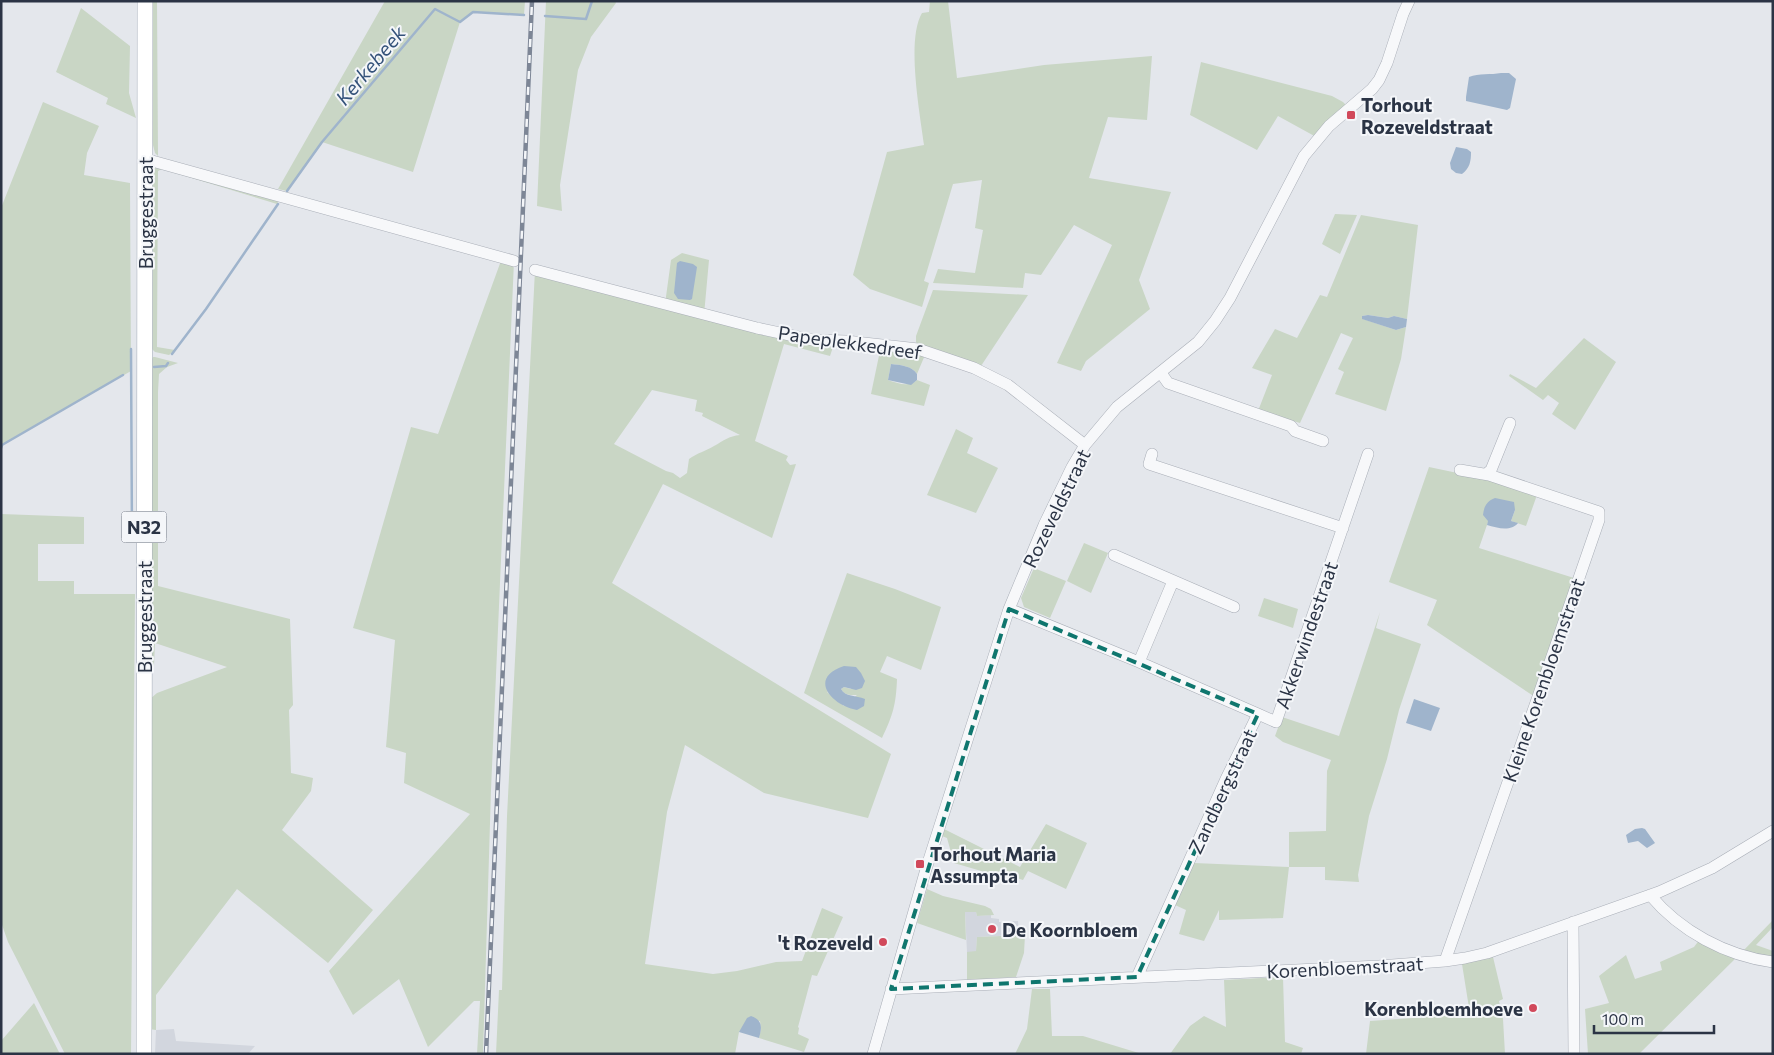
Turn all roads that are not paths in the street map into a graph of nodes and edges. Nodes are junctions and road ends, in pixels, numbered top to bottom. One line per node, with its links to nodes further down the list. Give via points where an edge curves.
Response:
1 (145, 1): 3 (main road, Bruggestraat / N32)
2 (1409, 1): 6 (street, Rozeveldstraat, via 1379,80 1314,142 1215,321 1198,342)
3 (145, 158): 4 (street); 28 (main road, Bruggestraat / N32)
4 (514, 261)
5 (535, 270): 9 (street, Papeplekkedreef, via 812,340 918,349 974,368 1008,385)
6 (1160, 373): 8 (street, via 1168,383); 9 (street, Rozeveldstraat, via 1117,407)
7 (1510, 423): 13 (street, via 1491,470)
8 (1323, 440)
9 (1085, 445): 18 (street, Rozeveldstraat, via 1044,525)
10 (1152, 454): 14 (street, via 1149,464)
11 (1368, 454): 14 (street, Akkerwindestraat)
12 (1460, 470): 13 (street)
13 (1486, 474): 24 (street, Kleine Korenbloemstraat, via 1600,512)
14 (1343, 528): 20 (street, Akkerwindestraat, via 1274,727)
15 (1114, 555): 16 (street)
16 (1173, 581): 17 (street); 19 (street)
17 (1234, 607)
18 (1009, 609): 19 (street, Zandbergstraat); 27 (street, Rozeveldstraat)
19 (1139, 662): 20 (street, Zandbergstraat)
20 (1258, 714): 26 (street, Zandbergstraat)
21 (1773, 832): 22 (street, Korenbloemstraat, via 1712,868)
22 (1650, 895): 23 (street, Korenbloemstraat); 25 (street, via 1660,907 1695,934 1738,954)
23 (1573, 922): 24 (street, Korenbloemstraat, via 1487,953); 30 (street)
24 (1445, 961): 26 (street, Korenbloemstraat)
25 (1773, 962)
26 (1136, 977): 27 (street, Korenbloemstraat)
27 (891, 988): 29 (street, Rozeveldstraat)
28 (144, 1054)
29 (873, 1054)
30 (1574, 1054)

